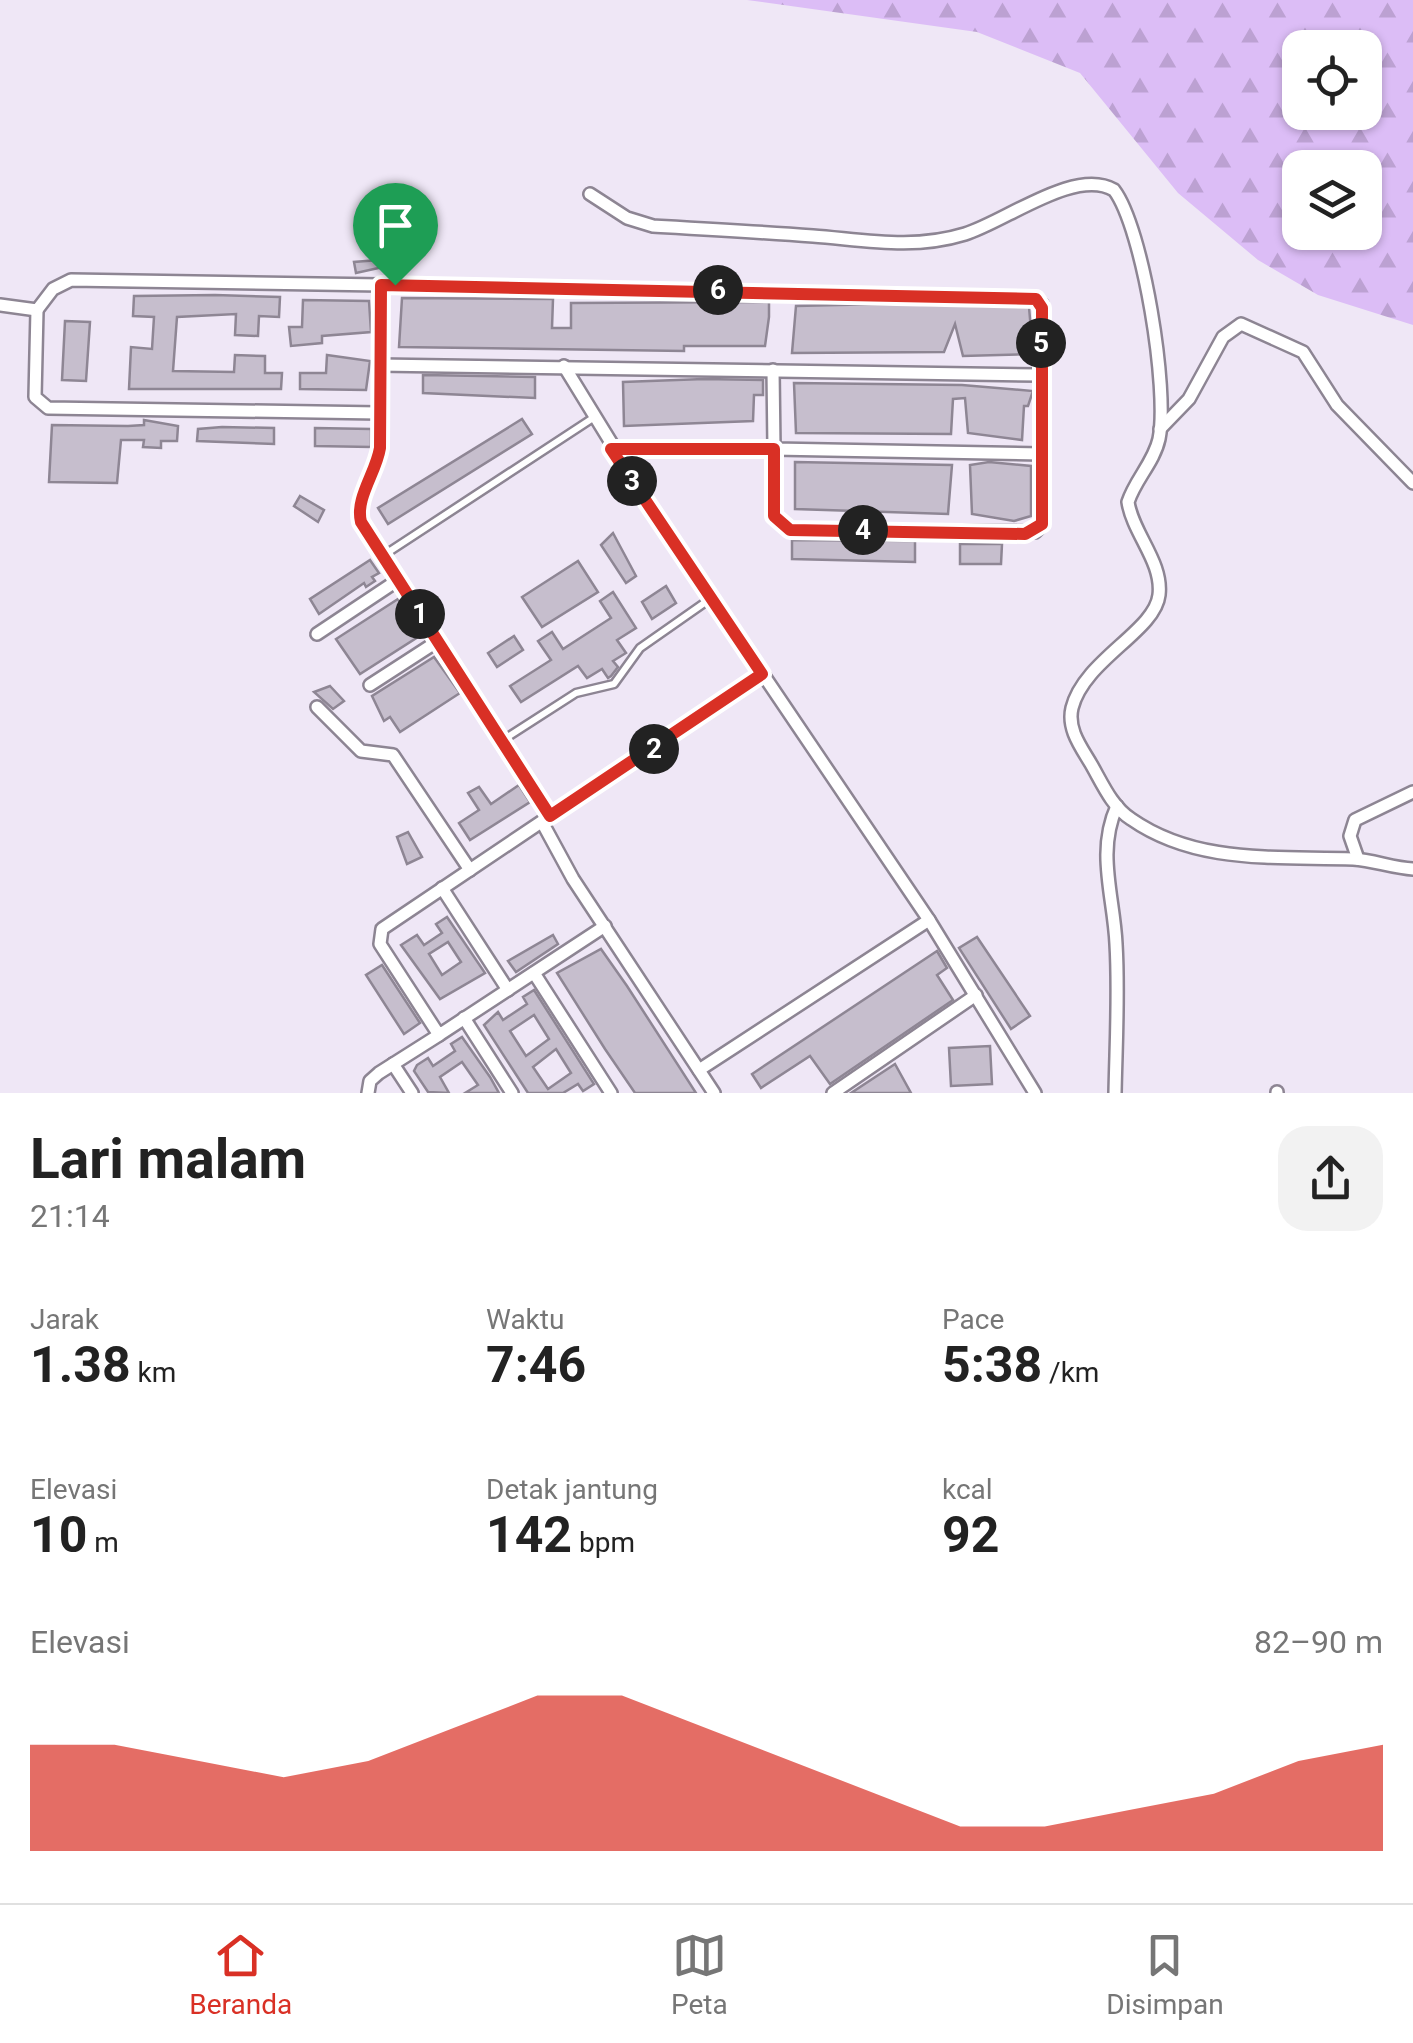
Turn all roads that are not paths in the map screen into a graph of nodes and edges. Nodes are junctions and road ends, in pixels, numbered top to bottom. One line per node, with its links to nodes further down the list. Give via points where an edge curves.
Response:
1 (590, 194): 11 (street, via 653,226 914,244 974,231 1068,187 1104,184 1130,217 1154,327)
2 (381, 285): 4 (street, via 70,280); 5 (street); 8 (street, via 1032,298 1042,308)
3 (0, 305): 4 (street)
4 (37, 310): 9 (street, via 36,396 48,408)
5 (379, 365): 6 (street); 9 (street)
6 (564, 366): 7 (street); 10 (street)
7 (773, 370): 8 (street); 13 (street)
8 (1039, 376): 14 (street)
9 (379, 413): 16 (street, via 375,473 359,507)
10 (593, 418): 12 (street); 16 (lane)
11 (1160, 429): 15 (street, via 1189,399 1227,331 1246,325 1303,352 1337,405); 26 (street, via 1128,502 1158,574 1159,598 1149,617 1094,667 1070,714 1073,734)
12 (611, 449): 13 (street); 18 (street)
13 (774, 449): 14 (street); 14 (street, via 774,516 790,530 1035,532 1042,524)
14 (1041, 454)
15 (1413, 483)
16 (382, 556): 17 (street)
17 (398, 580): 19 (street); 20 (street)
18 (711, 598): 21 (street); 24 (lane, via 640,648 614,684 576,693)
19 (318, 634)
20 (438, 641): 22 (street); 24 (street)
21 (762, 674): 27 (street); 32 (street)
22 (370, 685)
23 (317, 707): 30 (street, via 361,751 394,755)
24 (502, 740): 27 (street)
25 (1413, 792): 28 (street, via 1356,820 1350,836)
26 (1117, 806): 28 (street, via 1130,819 1215,854); 48 (street, via 1106,850 1116,942)
27 (546, 819): 30 (street); 33 (street)
28 (1358, 859): 29 (street)
29 (1413, 869)
30 (470, 870): 31 (street)
31 (442, 888): 35 (street); 38 (street, via 382,929 378,939)
32 (929, 920): 36 (street); 40 (street)
33 (604, 926): 34 (street); 40 (street)
34 (534, 973): 35 (street); 44 (street)
35 (508, 990): 37 (street)
36 (976, 995): 46 (street); 47 (street)
37 (464, 1018): 38 (street); 43 (street)
38 (439, 1035): 39 (street)
39 (393, 1064): 41 (street, via 370,1081); 42 (street)
40 (699, 1070): 45 (street)
41 (368, 1093)
42 (412, 1093)
43 (512, 1093)
44 (611, 1093)
45 (714, 1093)
46 (833, 1093)
47 (1034, 1093)
48 (1116, 1093)

